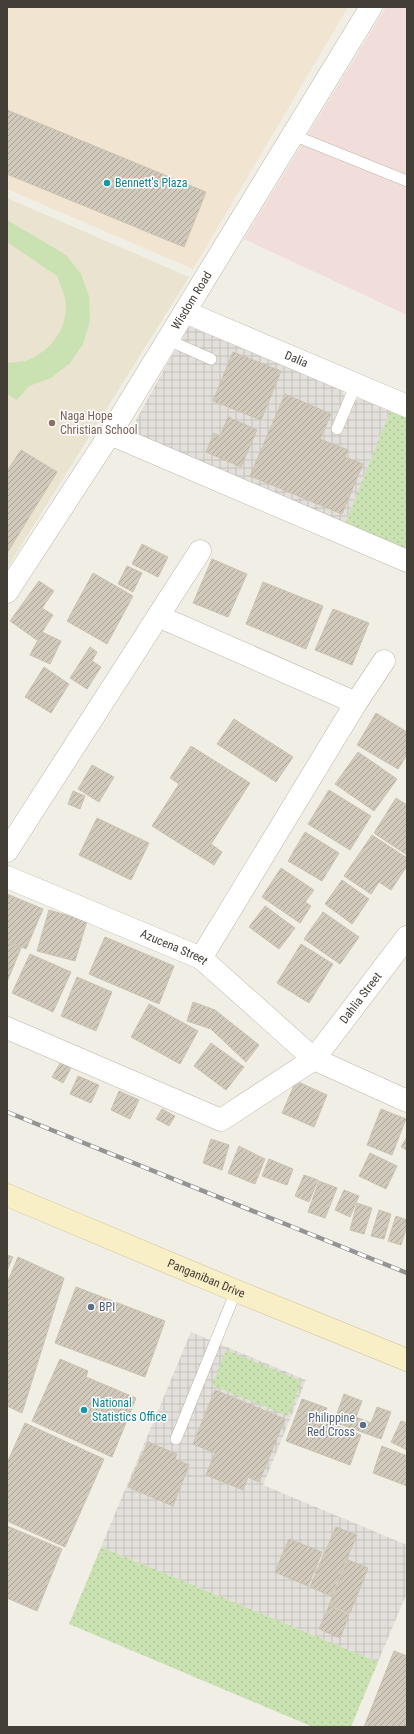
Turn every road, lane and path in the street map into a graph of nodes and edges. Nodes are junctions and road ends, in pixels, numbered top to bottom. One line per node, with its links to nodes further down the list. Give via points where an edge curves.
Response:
1 (371, 7): 2 (street, Wisdom Road)
2 (293, 135): 3 (lane); 4 (street, Wisdom Road)
3 (407, 181)
4 (185, 312): 5 (street, Wisdom Road); 7 (street, Dalia)
5 (168, 340): 6 (lane); 10 (street, Wisdom Road)
6 (211, 359)
7 (356, 384): 8 (street, Dalia); 9 (lane)
8 (407, 406)
9 (337, 429)
10 (110, 434): 12 (street); 13 (street, Wisdom Road)
11 (200, 552): 14 (street)
12 (407, 561)
13 (7, 592)
14 (158, 616): 16 (street); 17 (street)
15 (384, 661): 16 (street)
16 (356, 703): 20 (street)
17 (7, 851)
18 (7, 877): 20 (street, Azucena Street)
19 (407, 937): 22 (street, Dahlia Street)
20 (201, 958): 22 (street, Azucena Street)
21 (7, 1028): 22 (street, via 221,1120)
22 (314, 1059): 23 (street, Azucena Street)
23 (407, 1101)
24 (7, 1195): 25 (main road, Panganiban Drive)
25 (236, 1291): 26 (main road, Panganiban Drive); 27 (lane)
26 (407, 1360)
27 (176, 1439)

